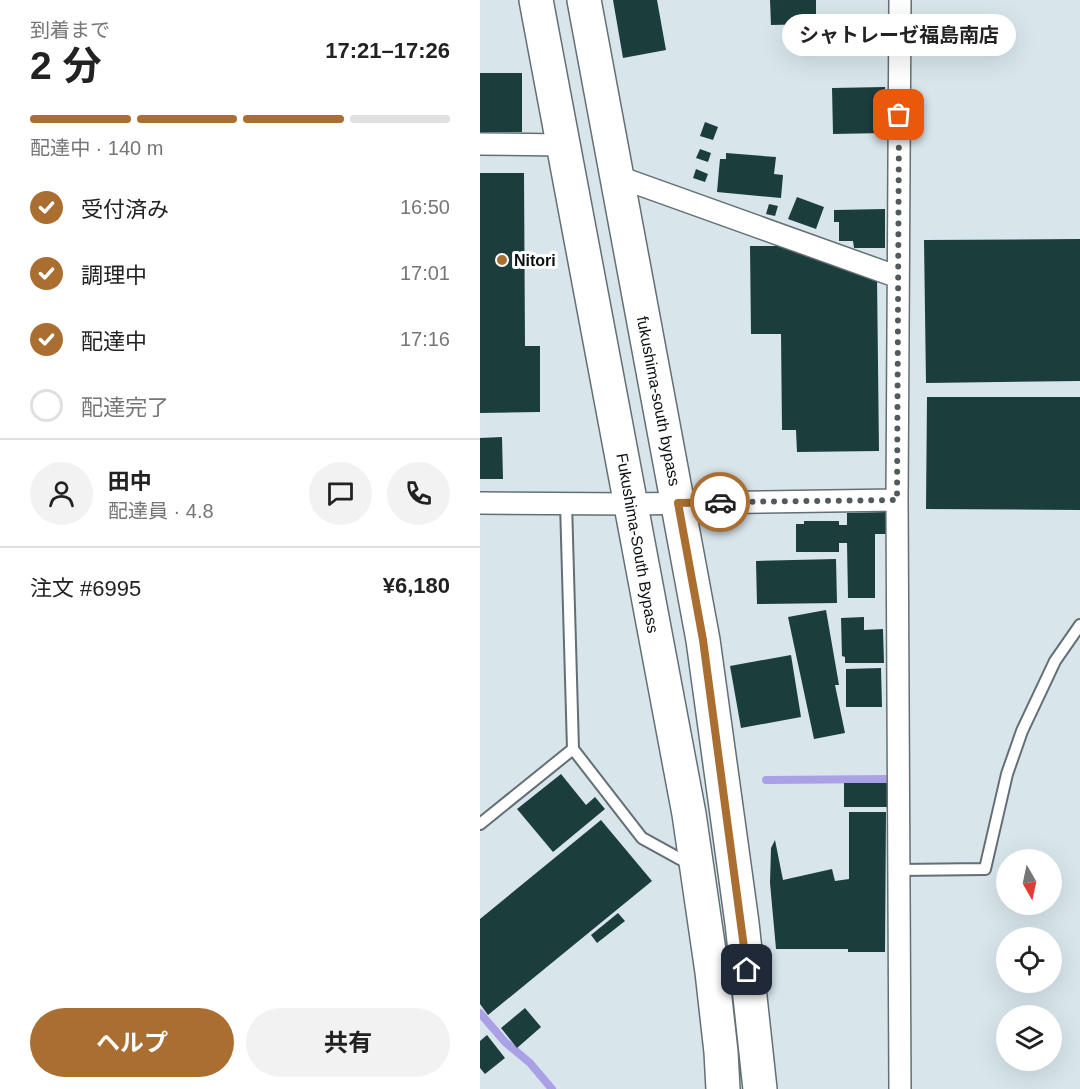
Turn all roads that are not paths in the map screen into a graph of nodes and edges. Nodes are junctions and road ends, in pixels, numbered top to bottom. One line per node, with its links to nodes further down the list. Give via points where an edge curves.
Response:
1 (536, 0): 5 (highway, Fukushima-South Bypass)
2 (584, 0): 6 (highway, fukushima-south bypass)
3 (900, 0): 7 (street)
4 (480, 144): 5 (street)
5 (564, 145): 12 (highway, Fukushima-South Bypass)
6 (616, 176): 7 (street); 11 (highway, fukushima-south bypass)
7 (898, 277): 8 (street)
8 (897, 500): 11 (street); 17 (street)
9 (480, 503): 10 (street)
10 (566, 503): 12 (street); 14 (lane)
11 (678, 503): 12 (street); 19 (highway, fukushima-south bypass, via 704,651)
12 (632, 504): 16 (highway, Fukushima-South Bypass)
13 (1080, 625): 17 (lane, via 1055,661 1022,731 1007,774 985,869)
14 (573, 749): 15 (lane); 16 (lane, via 642,838)
15 (480, 824)
16 (699, 870): 18 (highway, Fukushima-South Bypass, via 722,1052)
17 (899, 870): 20 (street)
18 (723, 1089)
19 (760, 1089)
20 (900, 1089)

